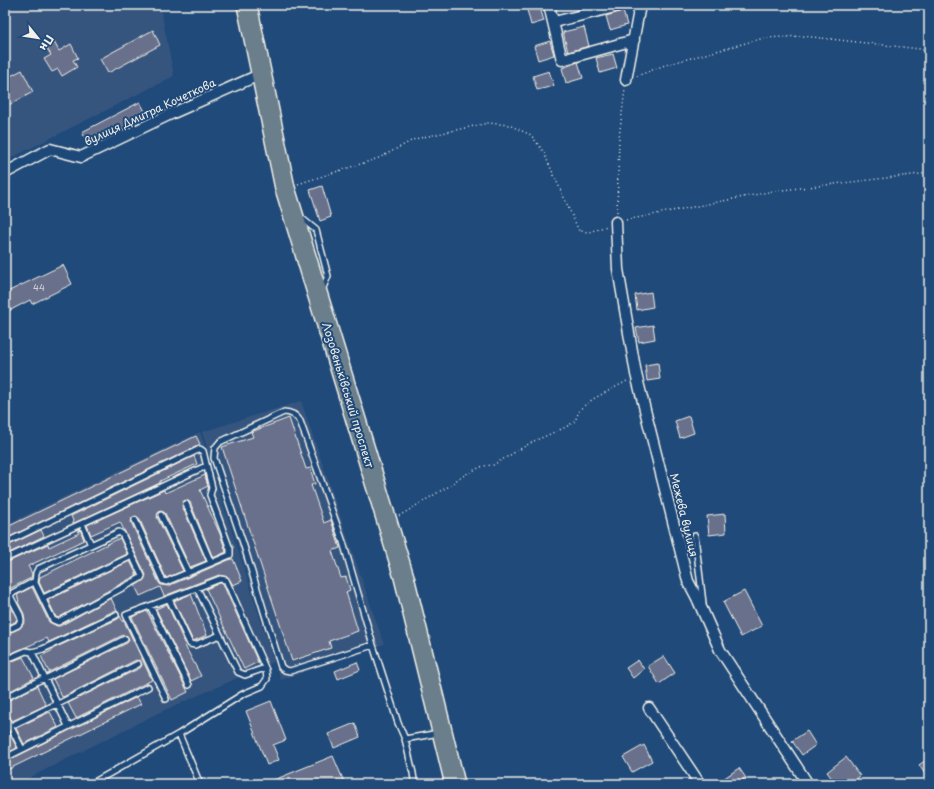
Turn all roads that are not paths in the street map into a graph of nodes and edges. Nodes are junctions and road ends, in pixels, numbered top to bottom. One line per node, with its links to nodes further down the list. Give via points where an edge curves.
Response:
1 (243, 5): 8 (highway)
2 (247, 5): 8 (highway, Лозовеньківський проспект)
3 (254, 5): 8 (highway)
4 (549, 5): 7 (street)
5 (640, 5): 9 (street)
6 (615, 7): 7 (street)
7 (554, 22): 9 (street, via 562,60)
8 (251, 28): 10 (highway, Лозовеньківський проспект)
9 (634, 40): 11 (street)
10 (261, 74): 12 (street, вулиця Дмитра Кочеткова, via 173,112 81,157 50,149); 52 (highway, Лозовеньківський проспект, via 285,188 404,577)
11 (626, 80)
12 (5, 173)
13 (616, 222): 32 (street, Межева вулиця, via 618,269 636,374 688,582)
14 (206, 466): 18 (lane); 20 (lane, via 203,451 200,449); 24 (lane, via 212,488 210,495 230,549 230,555)
15 (186, 504): 24 (lane)
16 (161, 515): 25 (lane)
17 (136, 520): 25 (lane, via 163,581)
18 (82, 524): 21 (lane); 23 (lane)
19 (695, 536): 32 (lane)
20 (5, 543)
21 (91, 545): 22 (lane, via 119,532); 26 (lane, via 38,569)
22 (132, 556): 29 (lane); 29 (lane, via 141,578 58,622 53,620)
23 (5, 560)
24 (212, 562): 25 (lane)
25 (188, 572)
26 (35, 581): 28 (lane); 29 (lane)
27 (197, 588): 30 (lane); 35 (lane); 41 (lane, via 220,579 226,580)
28 (7, 595): 34 (lane, via 21,620 18,625)
29 (43, 598)
30 (169, 598): 31 (lane); 35 (lane, via 190,644 195,645)
31 (150, 606): 43 (lane); 46 (lane, via 126,615)
32 (704, 614): 62 (street, Межева вулиця, via 720,650)
33 (116, 615): 38 (lane)
34 (5, 631)
35 (220, 635): 41 (lane, via 240,674 245,675)
36 (125, 639): 42 (lane)
37 (373, 644): 37 (lane, via 290,671 281,667 214,458 215,448 220,442 284,412 292,413 298,418 343,542); 54 (lane)
38 (32, 652): 39 (lane, via 21,653); 42 (lane)
39 (5, 660)
40 (138, 664): 47 (lane)
41 (265, 668): 53 (lane, via 267,679 262,686 243,694)
42 (46, 679): 45 (lane); 47 (lane)
43 (189, 685)
44 (148, 687): 50 (lane)
45 (5, 698)
46 (166, 700)
47 (58, 704): 50 (lane); 51 (lane)
48 (649, 708): 61 (street)
49 (5, 716): 51 (lane)
50 (68, 726): 55 (lane)
51 (8, 728): 55 (lane)
52 (443, 733): 54 (lane); 60 (highway, Лозовеньківський проспект)
53 (179, 734): 57 (lane); 58 (lane)
54 (405, 739): 59 (lane)
55 (22, 749): 56 (lane)
56 (5, 758)
57 (91, 784)
58 (200, 784)
59 (413, 784)
60 (455, 784)
61 (700, 784)
62 (808, 784)

